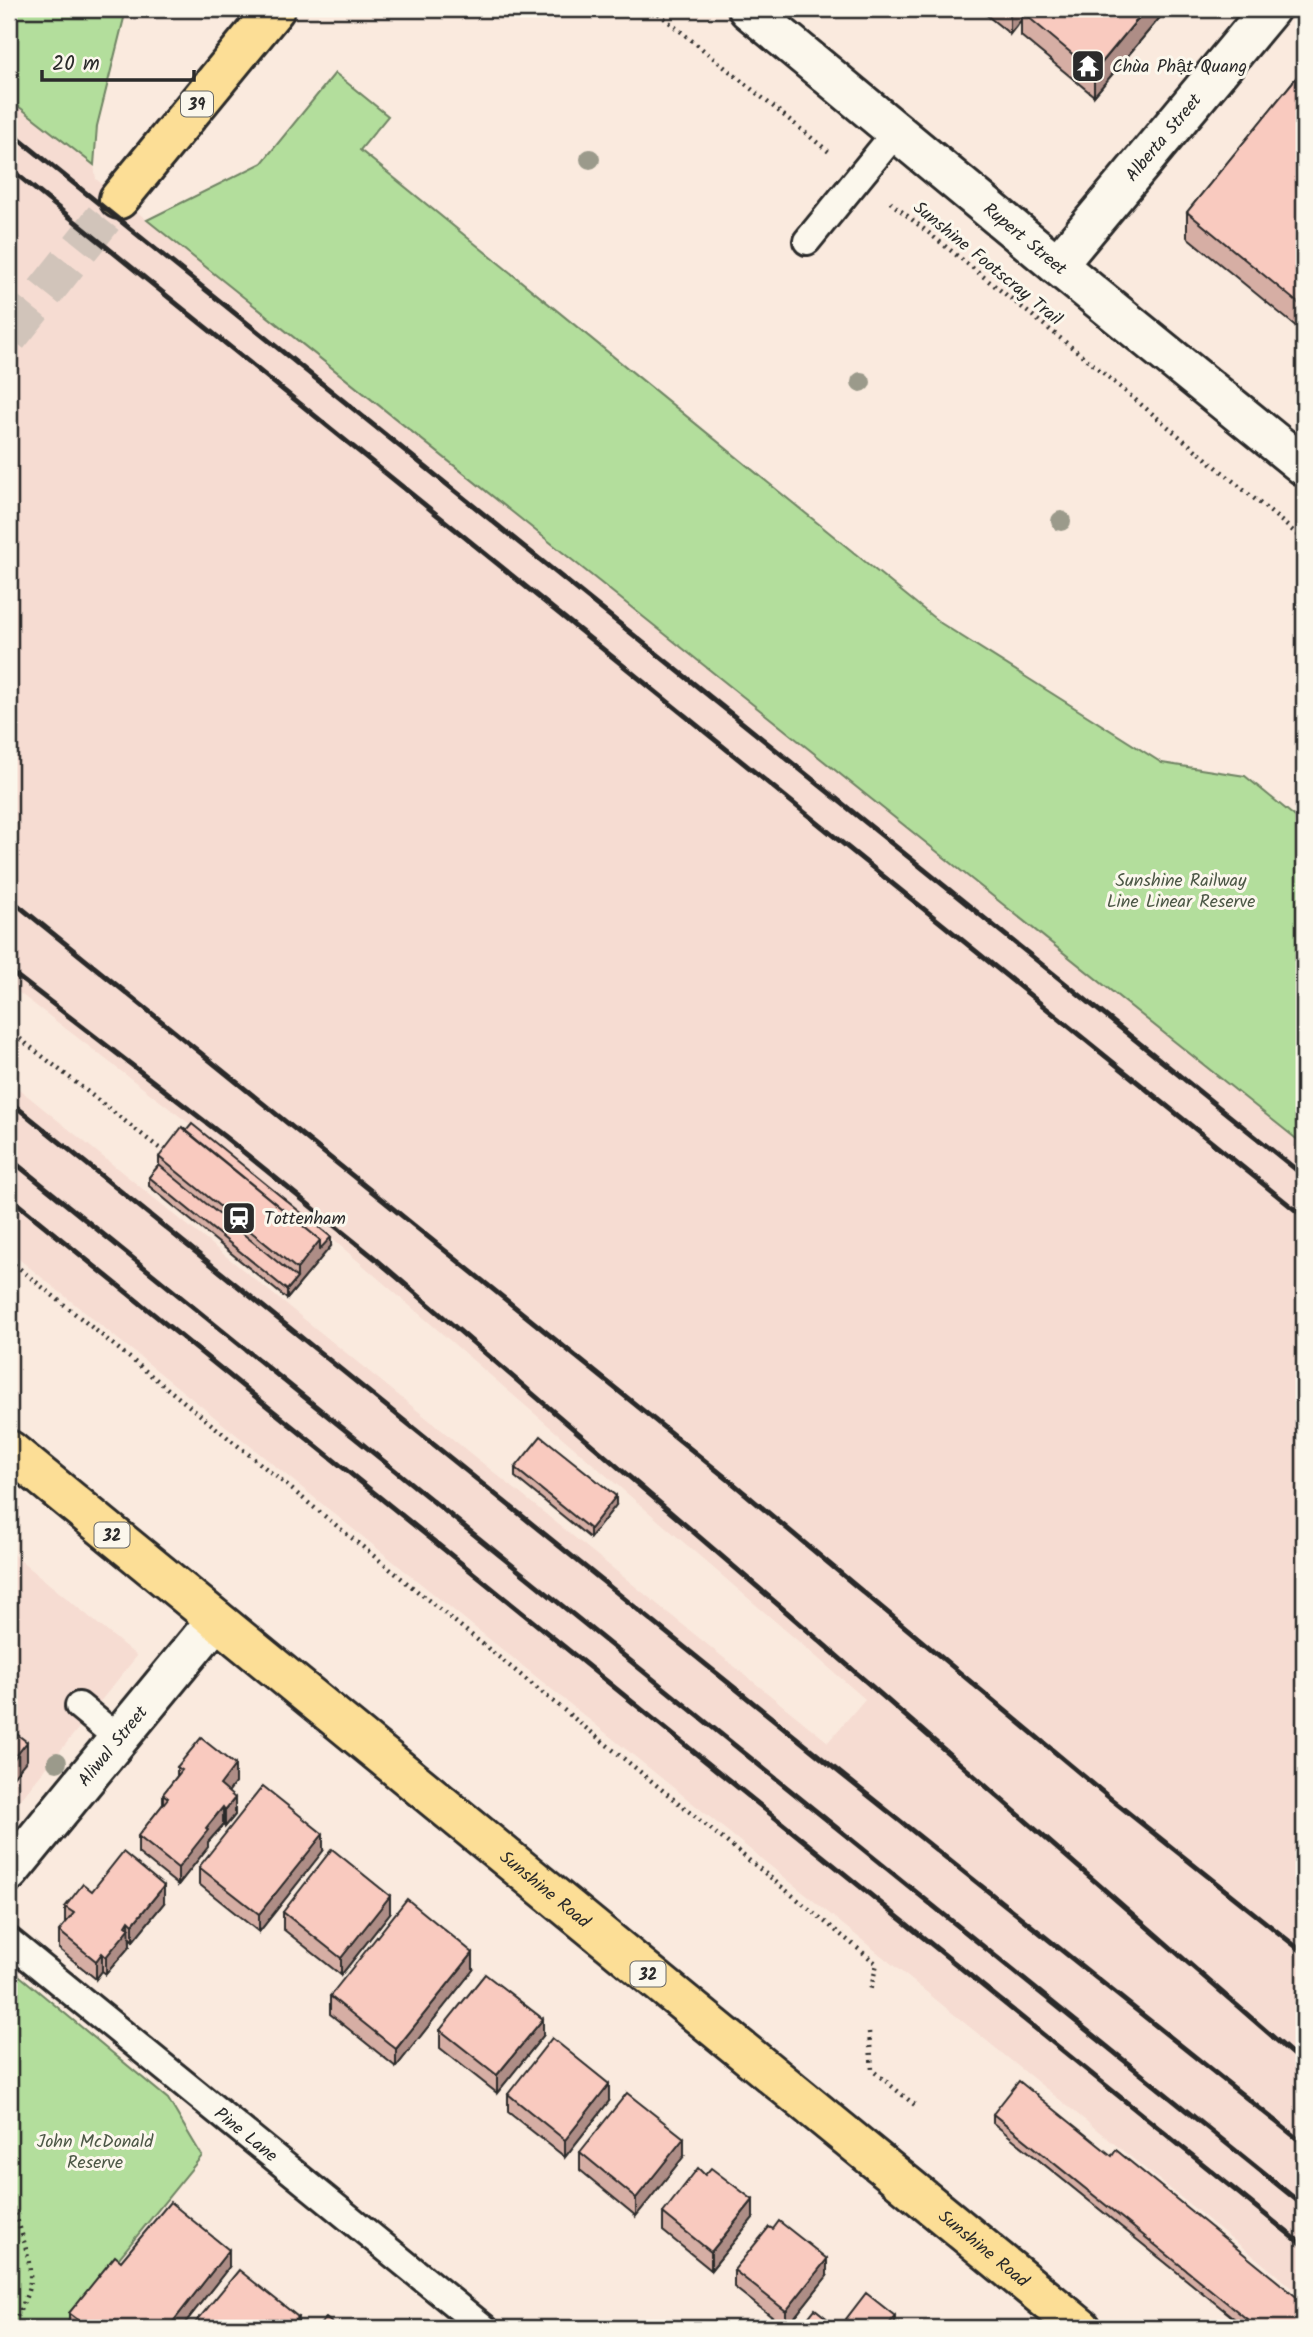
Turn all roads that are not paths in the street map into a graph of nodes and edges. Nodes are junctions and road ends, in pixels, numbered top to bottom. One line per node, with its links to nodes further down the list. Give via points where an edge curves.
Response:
1 (275, 9): 5 (main road, 39)
2 (748, 9): 4 (street, Rupert Street)
3 (1270, 9): 7 (street, Alberta Street)
4 (896, 132): 6 (lane); 7 (street, Rupert Street)
5 (119, 199)
6 (807, 241)
7 (1057, 265): 8 (street, Rupert Street)
8 (1304, 466)
9 (9, 1450): 10 (main road, Sunshine Road / 32)
10 (216, 1620): 12 (street, Aliwal Street); 16 (main road, Sunshine Road / 32)
11 (79, 1706): 12 (lane)
12 (119, 1739): 13 (street, Aliwal Street)
13 (9, 1872)
14 (9, 1941): 15 (lane, Pine Lane)
15 (484, 2328)
16 (1081, 2328)

